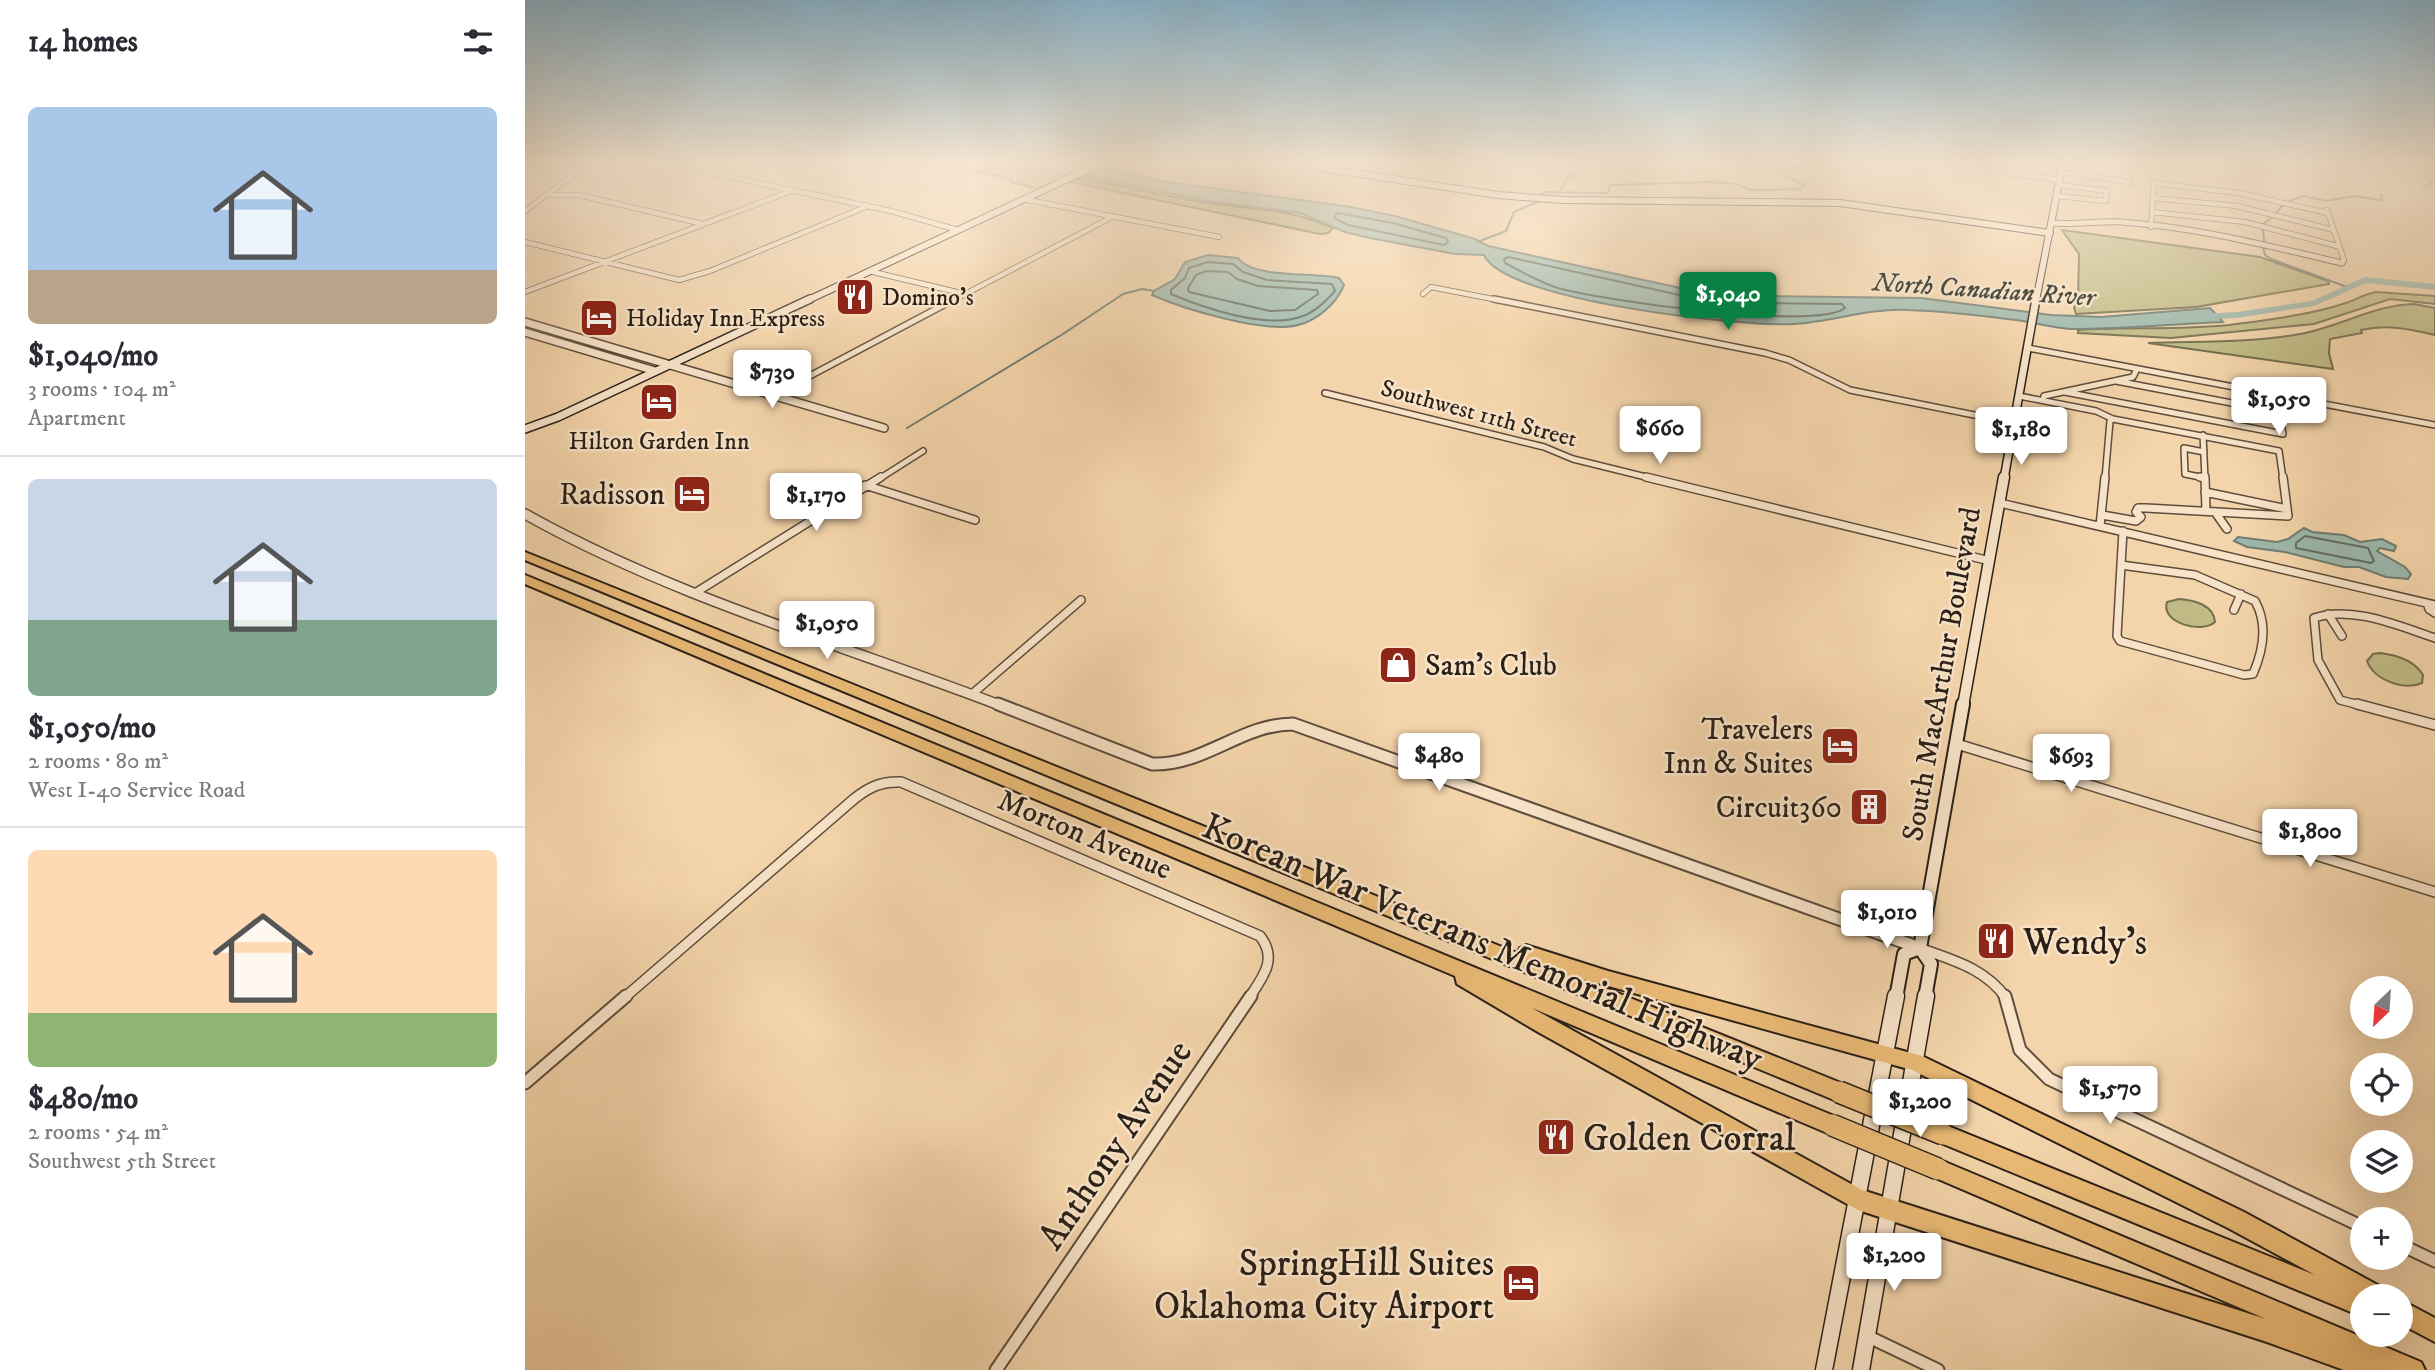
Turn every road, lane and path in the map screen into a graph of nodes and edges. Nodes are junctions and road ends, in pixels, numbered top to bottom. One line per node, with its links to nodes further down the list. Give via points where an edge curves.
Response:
1 (699, 226): 18 (street)
2 (820, 226): 18 (street, via 678,280)
3 (944, 226): 13 (street)
4 (965, 226): 13 (main road)
5 (1095, 226): 23 (street)
6 (1160, 226): 15 (street)
7 (2042, 226): 11 (main road)
8 (2260, 226): 17 (street)
9 (2318, 226): 14 (street)
10 (2333, 226): 14 (street)
11 (2051, 227): 12 (street); 26 (main road, South MacArthur Boulevard)
12 (2151, 227): 19 (street, via 2225,234)
13 (958, 230): 20 (main road)
14 (2334, 230): 17 (street)
15 (1219, 237)
16 (525, 242): 18 (street)
17 (2337, 246): 19 (street)
18 (604, 262): 21 (street)
19 (2342, 263)
20 (869, 271): 23 (street); 29 (main road)
21 (525, 292)
22 (1423, 294): 40 (street, via 1431,287 1780,356 1850,390)
23 (966, 295): 35 (street)
24 (525, 321): 27 (street)
25 (525, 332): 28 (street)
26 (2028, 348): 30 (street); 36 (main road, South MacArthur Boulevard)
27 (643, 357): 28 (street); 29 (street)
28 (629, 363): 31 (street)
29 (669, 365): 31 (main road); 35 (street)
30 (2137, 369): 32 (street, via 2135,376); 41 (street)
31 (655, 371): 38 (main road)
32 (2116, 381): 33 (street); 33 (street, via 2279,408 2283,434)
33 (2066, 392): 37 (street)
34 (1325, 393): 64 (street, Southwest 11th Street)
35 (772, 396): 42 (street)
36 (2019, 396): 37 (street); 40 (main road, South MacArthur Boulevard)
37 (2043, 400): 39 (street, via 2096,411)
38 (558, 417): 43 (main road); 45 (main road)
39 (2112, 420): 44 (street); 56 (street)
40 (2014, 423): 51 (main road, South MacArthur Boulevard)
41 (2435, 425)
42 (884, 428)
43 (525, 429)
44 (2203, 435): 47 (street); 52 (street, via 2279,451)
45 (525, 437)
46 (923, 451): 49 (street)
47 (2204, 452): 48 (street); 48 (street, via 2184,449 2185,474)
48 (2205, 478): 50 (street)
49 (865, 485): 58 (street); 68 (street)
50 (2205, 492): 52 (street); 53 (street)
51 (2000, 505): 59 (street); 61 (street); 64 (main road, South MacArthur Boulevard)
52 (2287, 509): 54 (street, via 2288,516)
53 (2206, 511): 54 (street); 57 (street, via 2157,508 2136,512 2141,517 2136,521)
54 (2215, 512): 60 (street)
55 (525, 514): 68 (street, via 599,554)
56 (2102, 515): 57 (street); 59 (street)
57 (2119, 519): 61 (street)
58 (975, 520)
59 (2101, 526): 61 (street)
60 (2227, 529)
61 (2120, 533): 65 (street); 71 (street)
62 (525, 547): 66 (highway)
63 (525, 556): 66 (highway, Korean War Veterans Memorial Highway)
64 (1990, 561): 79 (main road, South MacArthur Boulevard)
65 (2120, 565): 69 (street, via 2195,575); 69 (street, via 2120,641 2250,675 2264,649 2258,604)
66 (556, 569): 81 (highway, Korean War Veterans Memorial Highway)
67 (525, 579): 84 (highway, Korean War Veterans Memorial Highway)
68 (695, 593): 77 (street)
69 (2241, 594): 72 (street)
70 (1081, 600): 77 (street)
71 (2431, 604): 73 (street, via 2429,610)
72 (2234, 610)
73 (2435, 613)
74 (2328, 614): 75 (street); 76 (street, via 2374,618); 78 (street, via 2314,618 2318,660 2340,700)
75 (2342, 636)
76 (2435, 638)
77 (971, 695): 83 (street, via 1163,766 1186,762 1267,726 1293,724)
78 (2435, 725)
79 (1957, 744): 80 (street); 83 (main road, South MacArthur Boulevard)
80 (2435, 892)
81 (1412, 916): 85 (highway, via 1608,979); 94 (highway, Korean War Veterans Memorial Highway, bridge)
82 (1270, 948): 87 (street, Morton Avenue, via 1261,936 911,786 886,780 874,783); 100 (street, Anthony Avenue, via 1264,976)
83 (1920, 948): 85 (main road, via 1903,954); 86 (main road, South MacArthur Boulevard, via 1931,964); 90 (street, via 1973,967 1991,980 2006,997 2019,1048 2049,1079)
84 (1423, 953): 88 (highway, via 1545,1027); 105 (highway, Korean War Veterans Memorial Highway, bridge)
85 (1885, 1055): 86 (highway); 88 (main road)
86 (1915, 1062): 89 (main road, South MacArthur Boulevard); 93 (highway, via 2236,1220)
87 (525, 1083)
88 (1858, 1199): 89 (highway); 101 (main road)
89 (1889, 1210): 98 (main road, South MacArthur Boulevard); 104 (highway)
90 (2350, 1221)
91 (2413, 1251): 92 (street)
92 (2435, 1261)
93 (2353, 1284)
94 (2350, 1301)
95 (2413, 1318): 97 (highway)
96 (2413, 1327): 99 (highway)
97 (2435, 1331)
98 (1867, 1336): 102 (main road, South MacArthur Boulevard); 103 (street)
99 (2435, 1336)
100 (996, 1370)
101 (1823, 1370)
102 (1861, 1370)
103 (1938, 1370)
104 (2377, 1370)
105 (2413, 1370)

